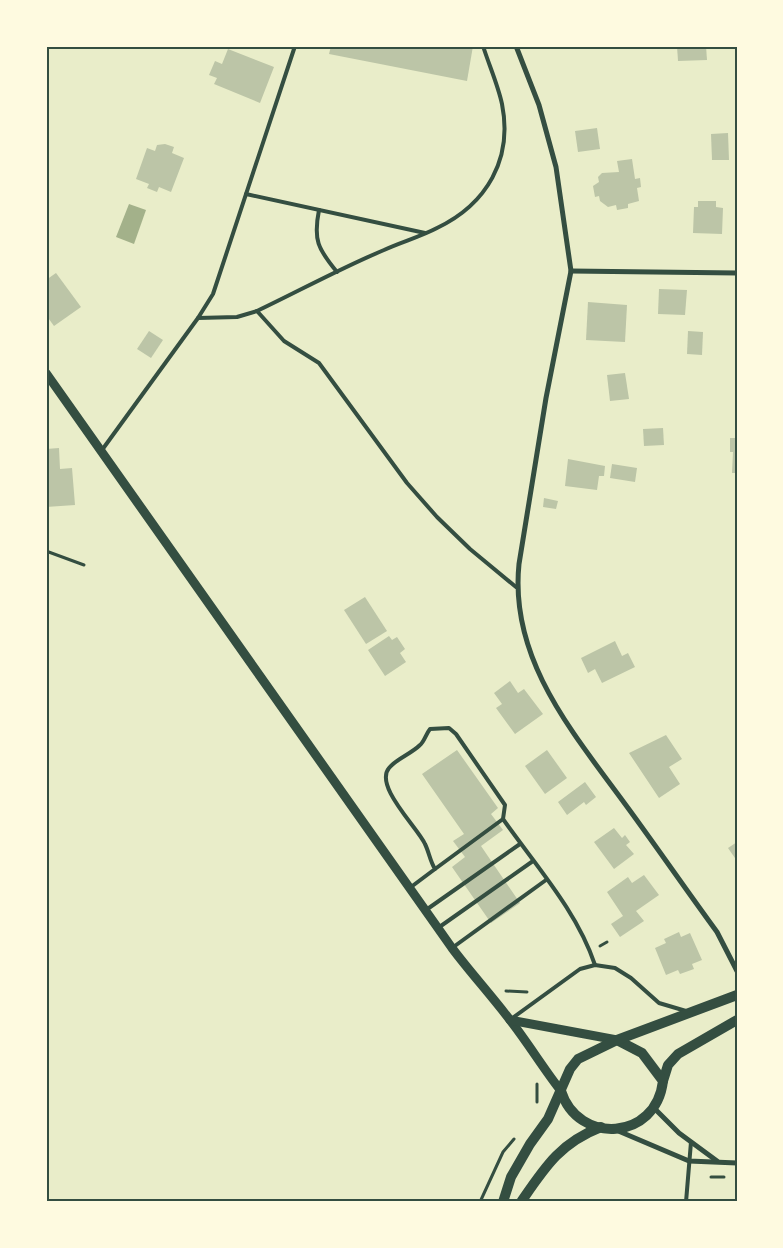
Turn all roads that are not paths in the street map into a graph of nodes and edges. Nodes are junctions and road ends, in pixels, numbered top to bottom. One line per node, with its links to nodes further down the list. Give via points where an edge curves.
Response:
1 (296, 46): 4 (lane)
2 (483, 46): 6 (lane, via 502,104 504,144 500,165 475,202 459,216)
3 (516, 46): 7 (street, via 539,105 556,167)
4 (246, 194): 5 (lane); 11 (lane, via 212,294)
5 (319, 210): 6 (lane); 8 (lane, via 315,230 318,243)
6 (426, 233): 8 (lane)
7 (571, 270): 9 (street); 14 (street)
8 (337, 272): 10 (lane)
9 (737, 273)
10 (257, 311): 11 (lane, via 237,316); 14 (lane, via 284,341 319,363 407,483 437,518)
11 (198, 318): 13 (lane)
12 (46, 373): 13 (street)
13 (101, 451): 20 (street)
14 (516, 587): 25 (street, via 529,651 559,713 717,932)
15 (503, 819): 16 (lane); 18 (lane); 18 (lane, via 505,805 456,734 449,728 430,729 422,744 389,768 385,776 391,793 426,845 428,858)
16 (520, 844): 17 (lane); 21 (lane)
17 (533, 861): 19 (lane); 22 (lane)
18 (435, 869): 20 (lane)
19 (546, 880): 23 (lane); 24 (lane, via 586,938)
20 (410, 887): 21 (street)
21 (426, 910): 22 (street)
22 (438, 928): 23 (street)
23 (452, 948): 28 (street)
24 (595, 965): 27 (lane, via 615,968 659,1002); 28 (lane, via 580,969)
25 (737, 971)
26 (737, 995): 27 (main road)
27 (693, 1013): 30 (main road)
28 (510, 1020): 30 (street); 32 (street)
29 (737, 1020): 31 (main road, via 678,1054 668,1065)
30 (617, 1040): 31 (main road, via 642,1053); 32 (main road, via 578,1059)
31 (663, 1081): 33 (main road)
32 (561, 1091): 34 (main road, via 573,1114 584,1123); 40 (main road, via 548,1119 511,1177)
33 (655, 1109): 35 (main road, via 638,1123); 36 (street)
34 (601, 1127): 35 (main road); 41 (main road, via 564,1147)
35 (614, 1129): 37 (street)
36 (691, 1142): 37 (lane); 38 (street)
37 (689, 1161): 38 (street); 42 (lane)
38 (717, 1161): 39 (street)
39 (737, 1163)
40 (503, 1202)
41 (521, 1202)
42 (686, 1202)

